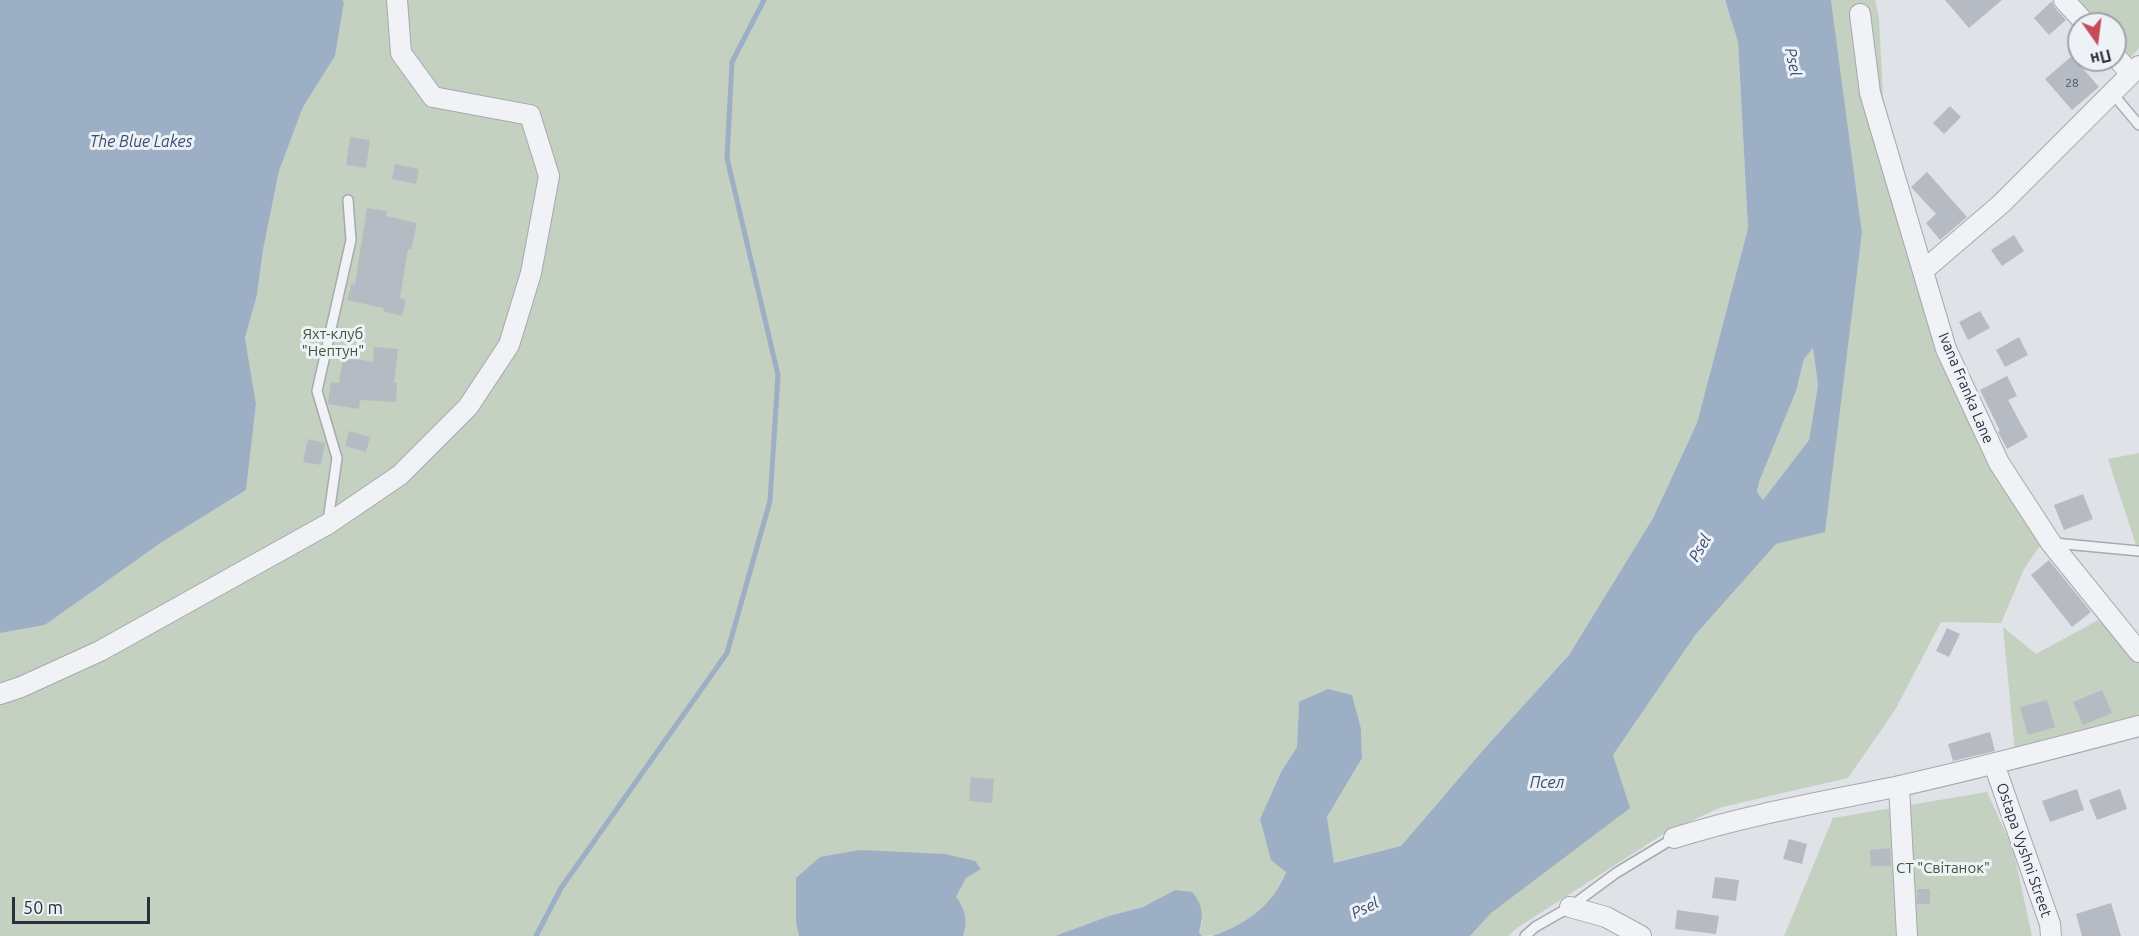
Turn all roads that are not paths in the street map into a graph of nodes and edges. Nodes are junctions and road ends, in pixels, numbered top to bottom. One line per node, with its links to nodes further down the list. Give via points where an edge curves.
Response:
1 (397, 0): 10 (street, via 401,52 433,97 530,115 549,176 531,273 509,345 468,407 400,475)
2 (2064, 0): 3 (street)
3 (2075, 12)
4 (1860, 14): 9 (street, Ivana Franka Lane, via 1870,93)
5 (2135, 70): 6 (street)
6 (2112, 93): 7 (lane); 9 (street, via 2001,204)
7 (2139, 125)
8 (348, 200): 10 (lane, via 351,240 317,391 337,458)
9 (1924, 270): 11 (street, Ivana Franka Lane, via 1946,349 2000,463)
10 (328, 524): 14 (street, via 100,651)
11 (2051, 543): 12 (lane); 13 (street, Ivana Franka Lane)
12 (2139, 551)
13 (2139, 652)
14 (0, 694)
15 (2139, 726): 16 (street)
16 (1994, 764): 17 (street); 23 (street, Ostapa Vyshni Street)
17 (1899, 786): 18 (street, via 1821,800); 22 (street)
18 (1674, 838): 19 (lane)
19 (1570, 907): 20 (lane); 21 (street, via 1606,917)
20 (1525, 936)
21 (1641, 936)
22 (1907, 936)
23 (2051, 936)

